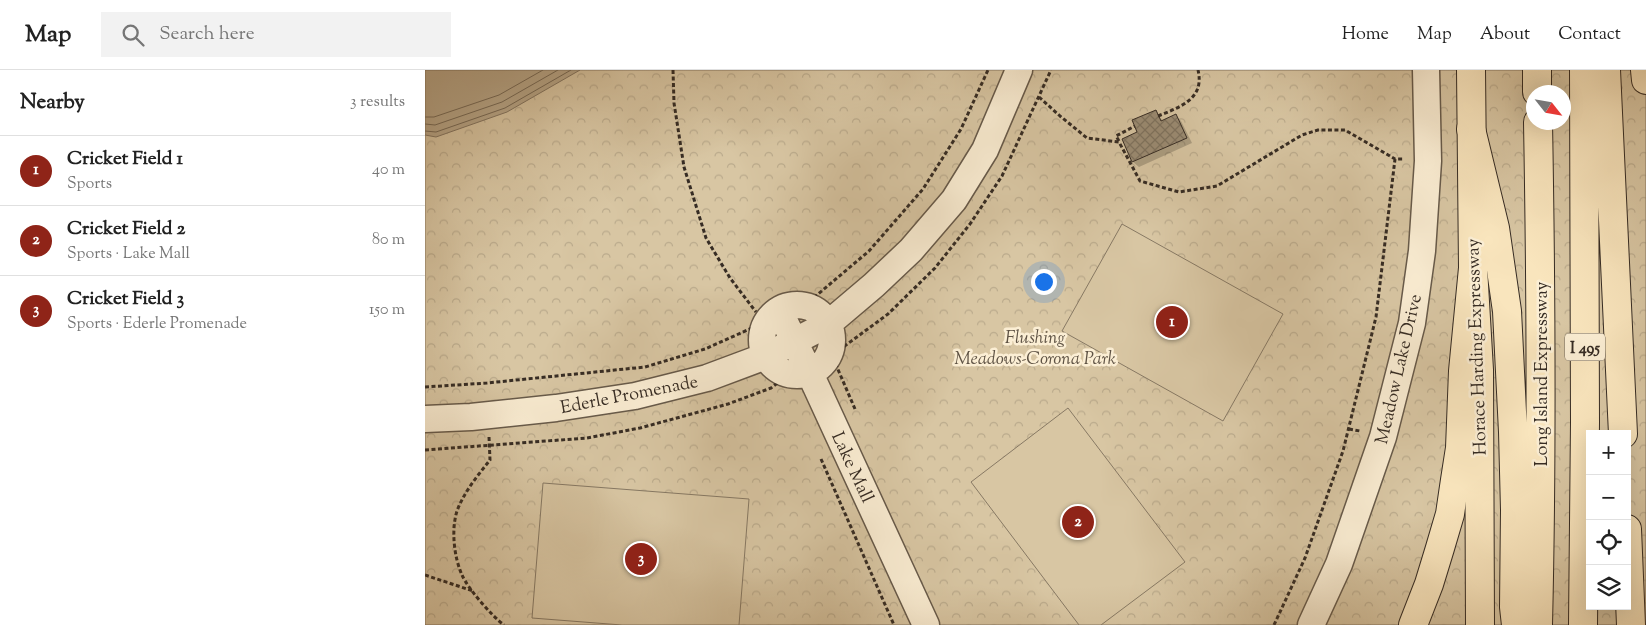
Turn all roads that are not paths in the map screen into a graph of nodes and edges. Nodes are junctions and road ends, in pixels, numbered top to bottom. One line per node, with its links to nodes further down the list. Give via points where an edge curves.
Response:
1 (1426, 70): 22 (street, Meadow Lake Drive, via 1427,160 1422,251 1413,323 1383,437 1339,564)
2 (1471, 70): 10 (main road, Horace Harding Expressway)
3 (1537, 70): 9 (main road)
4 (1584, 70): 27 (main road, I 495)
5 (1606, 70): 19 (main road)
6 (1645, 70): 8 (main road)
7 (1015, 79): 14 (street, Ederle Promenade, via 985,150 954,200 911,250)
8 (1646, 80)
9 (1537, 85)
10 (1471, 129): 12 (main road, Horace Harding Expressway); 25 (main road, via 1495,228 1507,311)
11 (1538, 130): 26 (main road, Long Island Expressway / I 495, via 1541,431)
12 (1473, 268): 23 (main road, via 1463,371 1460,448 1450,514); 24 (main road, Horace Harding Expressway, via 1479,370)
13 (770, 320): 14 (street, via 788,306 799,305 821,314); 15 (street, Lake Mall); 16 (street, via 762,341)
14 (828, 324): 15 (street, Ederle Promenade); 17 (street, via 831,346 828,358 820,367)
15 (795, 341): 16 (street, Ederle Promenade); 17 (street, Lake Mall)
16 (766, 356): 17 (street, via 777,370); 18 (street, Ederle Promenade, via 707,378 635,396 556,408)
17 (795, 376): 21 (street, Lake Mall)
18 (425, 419)
19 (1623, 430)
20 (1629, 565): 28 (main road)
21 (926, 625)
22 (1311, 625)
23 (1413, 625)
24 (1480, 625)
25 (1516, 625)
26 (1538, 625)
27 (1583, 625)
28 (1631, 625)

